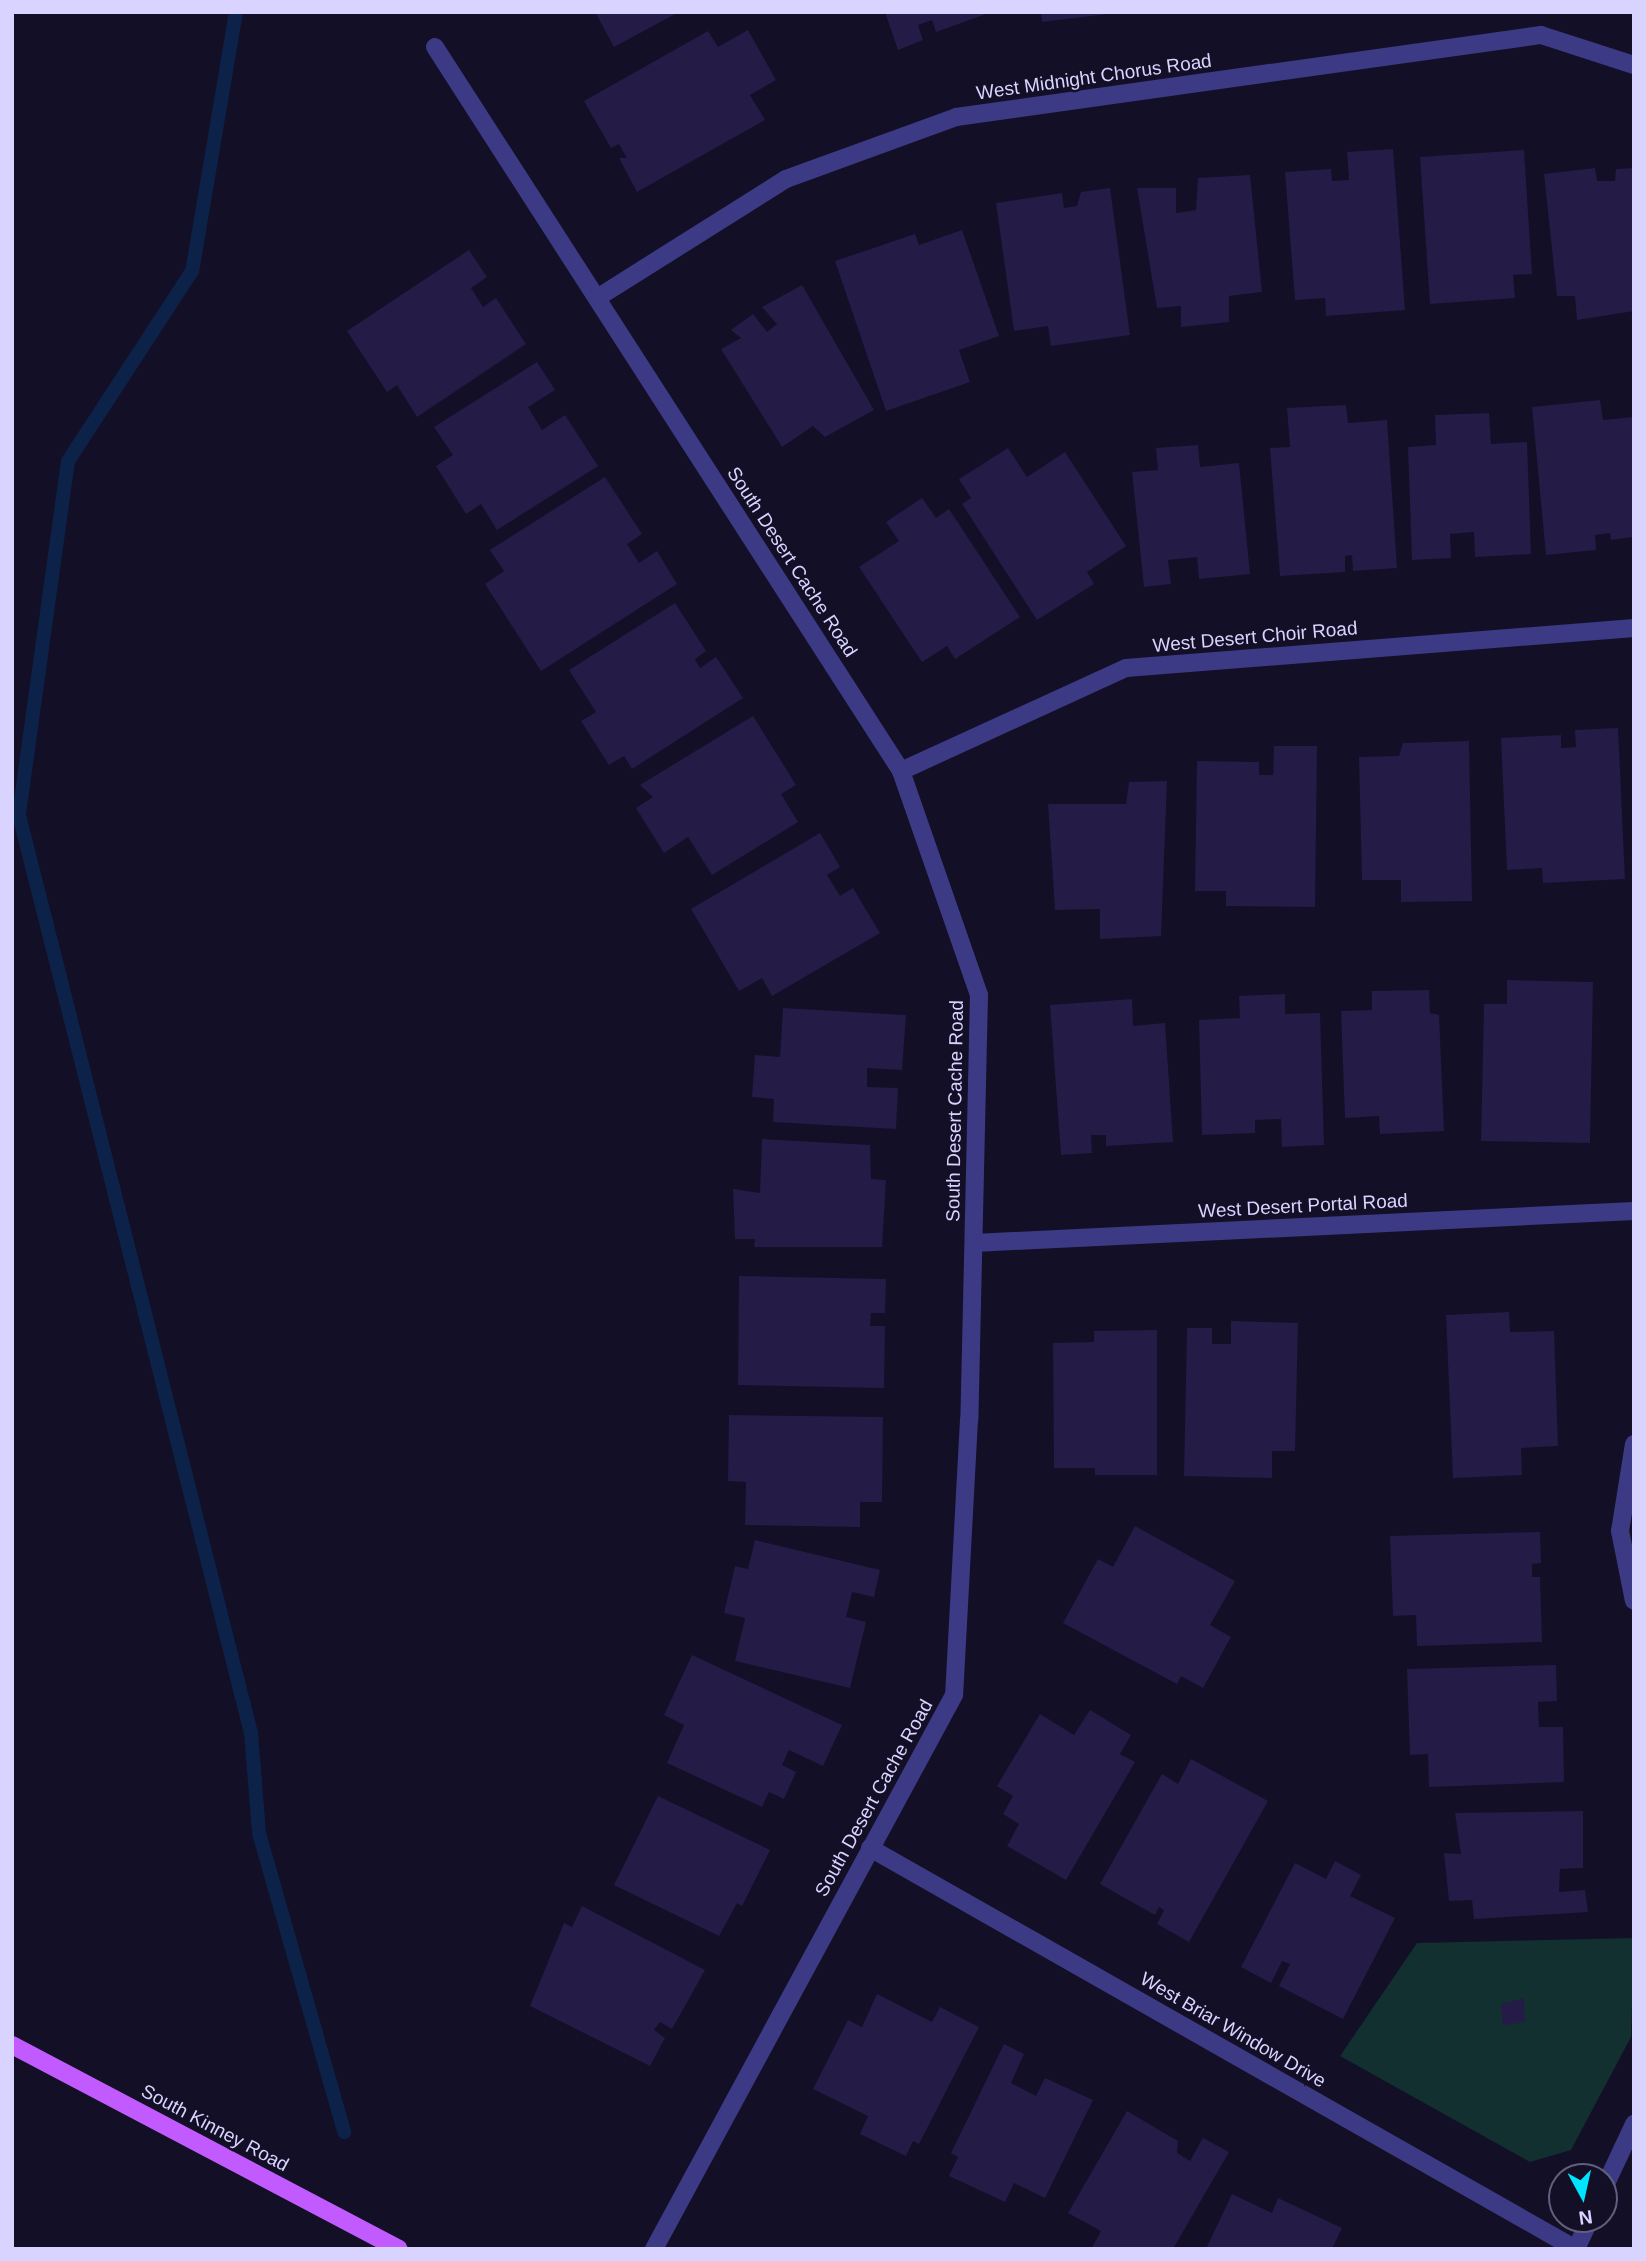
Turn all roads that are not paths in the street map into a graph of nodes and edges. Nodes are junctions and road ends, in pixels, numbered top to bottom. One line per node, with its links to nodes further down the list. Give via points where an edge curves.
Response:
1 (435, 47): 3 (street, South Desert Cache Road)
2 (1634, 65): 3 (street, West Midnight Chorus Road, via 1541,35 956,117 786,179)
3 (597, 298): 5 (street, South Desert Cache Road)
4 (1634, 628): 5 (street, West Desert Choir Road, via 1126,668)
5 (901, 771): 7 (street, South Desert Cache Road, via 979,995)
6 (1634, 1211): 7 (street, West Desert Portal Road)
7 (974, 1243): 10 (street, South Desert Cache Road, via 954,1695)
8 (1634, 1444): 9 (street, via 1619,1531)
9 (1634, 1601)
10 (870, 1848): 16 (street, South Desert Cache Road); 17 (street, West Briar Window Drive)
11 (12, 2045): 15 (main road, South Kinney Road)
12 (1634, 2124): 13 (street)
13 (1616, 2163)
14 (1583, 2233): 17 (street)
15 (399, 2249)
16 (654, 2249)
17 (1576, 2249)

